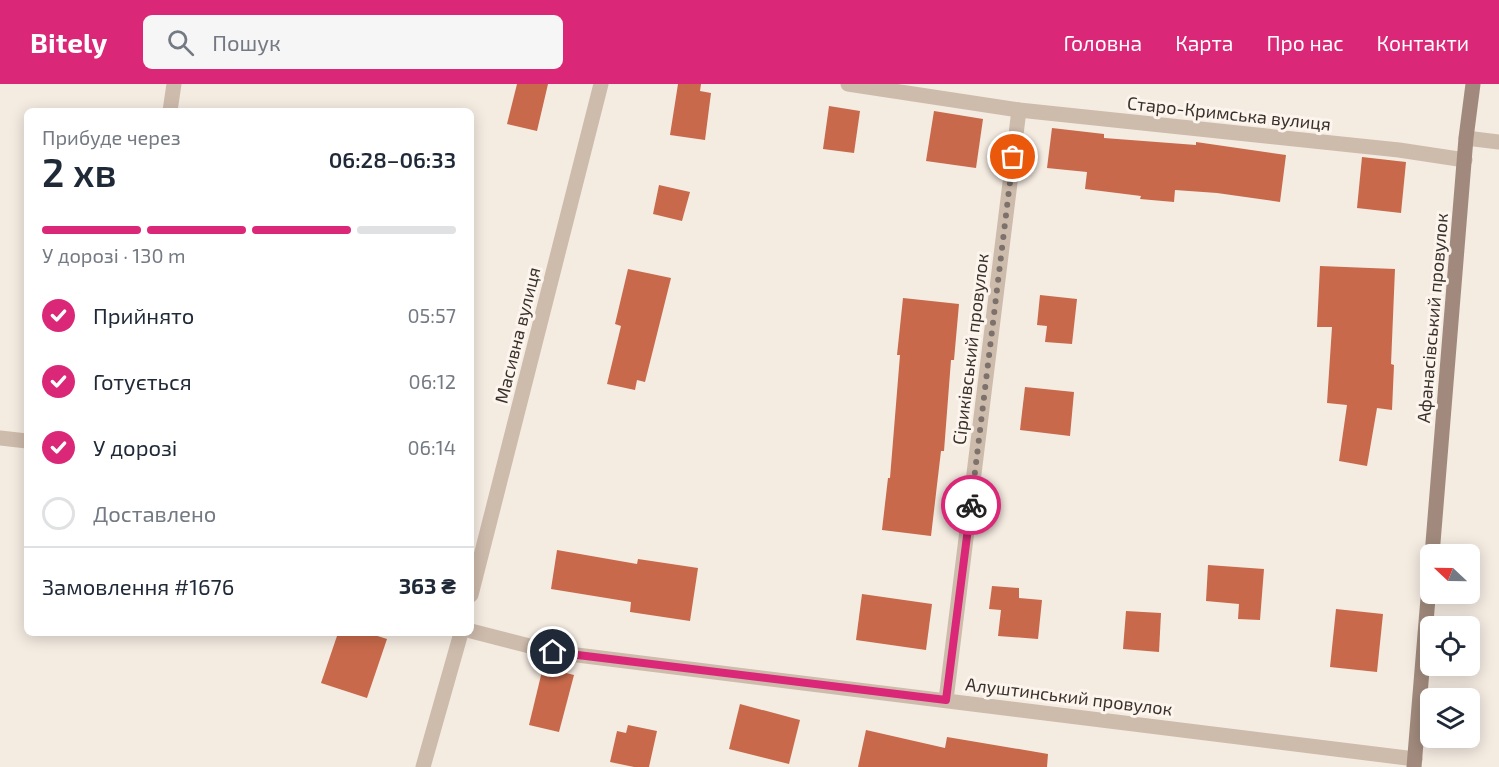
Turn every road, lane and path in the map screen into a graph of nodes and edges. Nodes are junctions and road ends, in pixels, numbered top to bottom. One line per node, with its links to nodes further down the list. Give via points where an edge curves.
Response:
1 (174, 84): 5 (street)
2 (601, 84): 13 (street, Масивна вулиця)
3 (848, 84): 6 (street, Старо-Кримська вулиця)
4 (1473, 84): 7 (street, Афанасівський провулок)
5 (170, 108)
6 (1019, 110): 9 (street, Старо-Кримська вулиця); 17 (street, Сіриківський провулок)
7 (1466, 138): 8 (street); 9 (street, Афанасівський провулок)
8 (1499, 142)
9 (1465, 160): 12 (street, Афанасівський провулок)
10 (0, 438): 11 (street)
11 (24, 441)
12 (1433, 544)
13 (474, 583)
14 (1427, 604): 18 (street)
15 (474, 633): 17 (street, Алуштинський провулок, via 553,652)
16 (460, 636): 19 (street)
17 (946, 700): 18 (street, Алуштинський провулок)
18 (1414, 763)
19 (423, 767)

